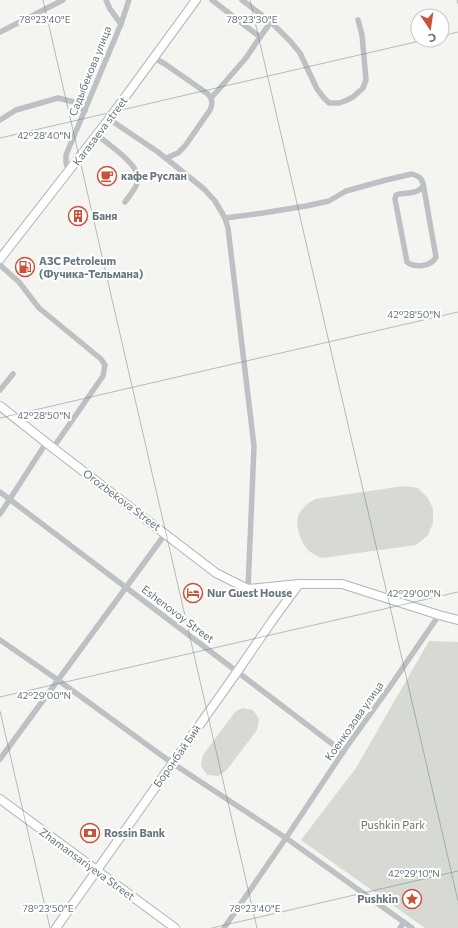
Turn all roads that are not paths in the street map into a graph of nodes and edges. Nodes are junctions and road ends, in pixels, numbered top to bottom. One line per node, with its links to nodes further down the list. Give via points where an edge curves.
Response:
1 (63, 0): 10 (street)
2 (106, 0): 9 (street)
3 (129, 0): 9 (street, Садыбекова улица)
4 (196, 0): 12 (street, Karasaeva street)
5 (212, 0): 11 (street)
6 (242, 0): 8 (street)
7 (358, 20): 8 (street, via 366,80 363,88 353,97 339,103 329,103 324,98 300,53)
8 (271, 22): 11 (street)
9 (121, 24): 14 (street, Садыбекова улица)
10 (0, 32)
11 (260, 37): 13 (street, via 246,58)
12 (154, 58): 13 (street); 15 (street, Karasaeva street)
13 (212, 97): 18 (street, via 210,110 185,146 178,153)
14 (85, 111): 16 (street, via 74,102 58,98 16,110); 19 (street, Садыбекова улица, via 66,154)
15 (109, 119): 17 (street, Karasaeva street); 18 (street)
16 (0, 120)
17 (97, 135): 19 (street, Karasaeva street); 21 (street, via 122,154 136,173 138,180 135,188)
18 (166, 158): 22 (street, via 204,189)
19 (69, 172): 23 (street, Karasaeva street)
20 (424, 186): 20 (street, via 418,191 396,195 394,199 407,262 415,266 430,263 436,257); 22 (street, via 418,176 412,174 346,191 329,201)
21 (125, 202)
22 (225, 218): 35 (street, via 254,446)
23 (0, 259)
24 (0, 265): 28 (street, via 19,282 40,308 101,358 105,365 103,376)
25 (13, 374): 26 (street)
26 (0, 390)
27 (0, 406): 28 (street, Orozbekova Street)
28 (50, 445): 30 (street); 32 (street, Orozbekova Street)
29 (0, 492): 30 (street, Eshenovoy Street)
30 (10, 500): 31 (street); 34 (street, Eshenovoy Street)
31 (0, 514)
32 (166, 533): 34 (street); 35 (street, Orozbekova Street, via 216,573)
33 (299, 584): 35 (street); 36 (street, via 342,584); 39 (street, Боронбай Бий)
34 (126, 587): 39 (street, Eshenovoy Street); 40 (street)
35 (248, 589)
36 (439, 616): 37 (street); 41 (street, Коенкозова улица)
37 (458, 620)
38 (0, 640): 40 (street)
39 (237, 672): 41 (street, Eshenovoy Street); 43 (street, Боронбай Бий)
40 (58, 680): 42 (street); 43 (street)
41 (343, 752): 45 (street, Коенкозова улица)
42 (0, 759)
43 (172, 763): 45 (street); 46 (street, Боронбай Бий)
44 (0, 799): 46 (street, Zhamansariyeva Street)
45 (286, 838): 47 (street); 50 (street, Коенкозова улица)
46 (96, 870): 48 (street, Боронбай Бий); 49 (street, Zhamansariyeva Street)
47 (404, 922): 51 (street); 52 (street)
48 (56, 928)
49 (175, 928)
50 (224, 928)
51 (400, 928)
52 (412, 928)

